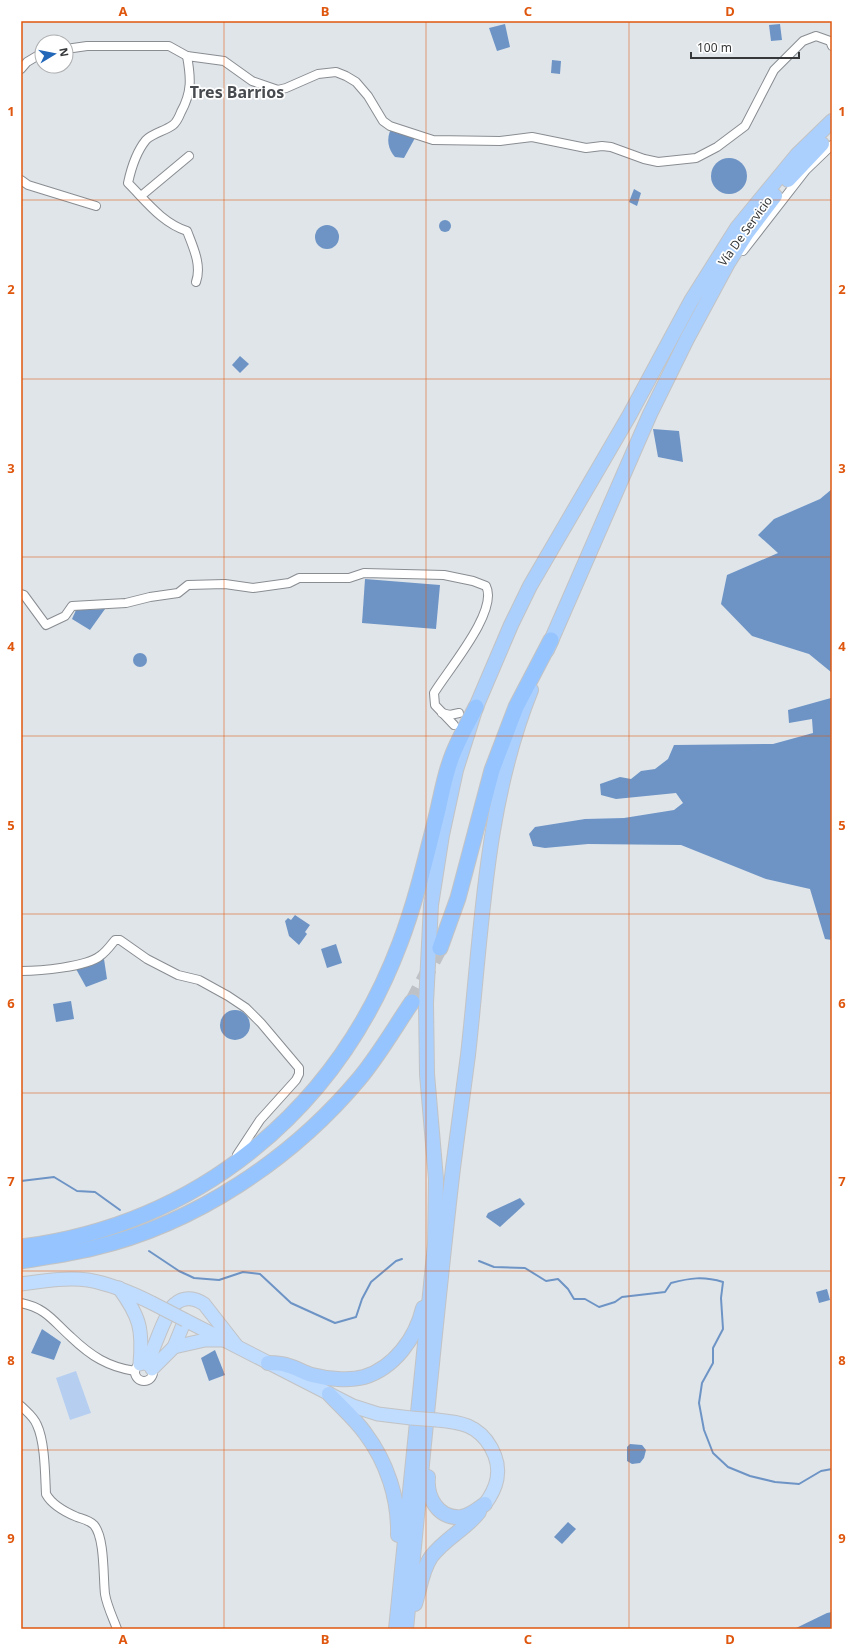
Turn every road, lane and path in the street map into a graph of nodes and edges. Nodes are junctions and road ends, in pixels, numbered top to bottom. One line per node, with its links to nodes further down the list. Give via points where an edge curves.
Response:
1 (832, 46): 3 (street, via 830,41 816,36 804,41 774,70 745,126 717,147 696,158 658,162 611,147 586,148 532,137 500,141 433,140 390,126 383,121 356,82 336,72 318,74 278,90 252,81 224,61)
2 (74, 48): 3 (street, via 169,46)
3 (187, 56): 11 (street, via 191,74 187,101 176,123 146,140 130,172 128,183)
4 (34, 58): 5 (street)
5 (21, 69)
6 (832, 121): 17 (highway, via 796,155 737,228 691,301 629,416 530,586)
7 (832, 134): 14 (highway, via 803,163 764,210 728,263)
8 (832, 145): 14 (street, Vía De Servicio, via 806,170 762,225 739,257 702,323)
9 (189, 156): 11 (street)
10 (21, 180): 12 (street, via 28,185)
11 (141, 196): 13 (street, via 168,222 187,231 196,254)
12 (96, 206)
13 (196, 282)
14 (687, 339): 16 (highway, via 650,414)
15 (21, 594): 18 (street, via 46,625 65,616 72,606 126,603 178,594 188,584 225,584 253,588 289,583 299,578 349,578 364,573 444,575 472,581 486,586 489,591 488,601 466,648 434,693 435,705)
16 (551, 640): 21 (highway, via 516,707 492,770 458,898); 28 (highway, via 514,737 493,824 453,1170)
17 (476, 707): 25 (highway, via 450,762 422,877 400,943 368,1014 340,1059 306,1101 271,1135 228,1168 192,1192 159,1208); 28 (highway, via 456,770 431,904 426,1003 427,1074 436,1179)
18 (442, 713): 19 (street); 20 (street)
19 (459, 713)
20 (454, 725)
21 (440, 948)
22 (21, 971): 24 (street, via 42,971 78,965 100,957 115,940 120,940 147,959 178,975 199,980 228,996 262,1023 299,1068 296,1080)
23 (412, 1002): 27 (highway, via 359,1078 318,1123 277,1158 234,1187 164,1224 127,1238 93,1248)
24 (262, 1127): 25 (highway, via 237,1155 188,1187)
25 (98, 1231): 26 (highway, via 47,1244)
26 (21, 1247)
27 (21, 1261)
28 (437, 1279): 36 (highway, via 408,1343 394,1360 378,1372 349,1379 311,1375 289,1366); 40 (highway, via 444,1313 427,1483 429,1493 438,1509 452,1516 473,1513); 41 (highway); 44 (highway)
29 (21, 1284): 30 (main road, via 75,1279)
30 (119, 1288): 32 (main road, bridge); 37 (main road, via 133,1306 139,1321)
31 (21, 1303): 37 (street, via 34,1306 48,1315 95,1358 120,1369)
32 (185, 1320): 33 (main road); 34 (main road)
33 (223, 1340): 34 (main road, via 205,1340); 35 (main road)
34 (174, 1347): 37 (main road)
35 (237, 1347): 36 (main road); 37 (main road, via 204,1304 197,1299 186,1298 174,1305)
36 (268, 1363): 38 (main road)
37 (144, 1367)
38 (329, 1394): 40 (main road, bridge, via 353,1406 378,1414 458,1423 480,1434 488,1442 497,1464 493,1492); 41 (highway, via 365,1433 387,1471 398,1522 396,1566)
39 (21, 1406): 42 (street, via 37,1425 41,1438 46,1494 50,1501 88,1520 98,1535 105,1571 105,1595)
40 (485, 1504): 44 (highway, via 474,1519 431,1557 422,1577)
41 (399, 1597): 43 (highway)
42 (117, 1629)
43 (396, 1629)
44 (407, 1629)

